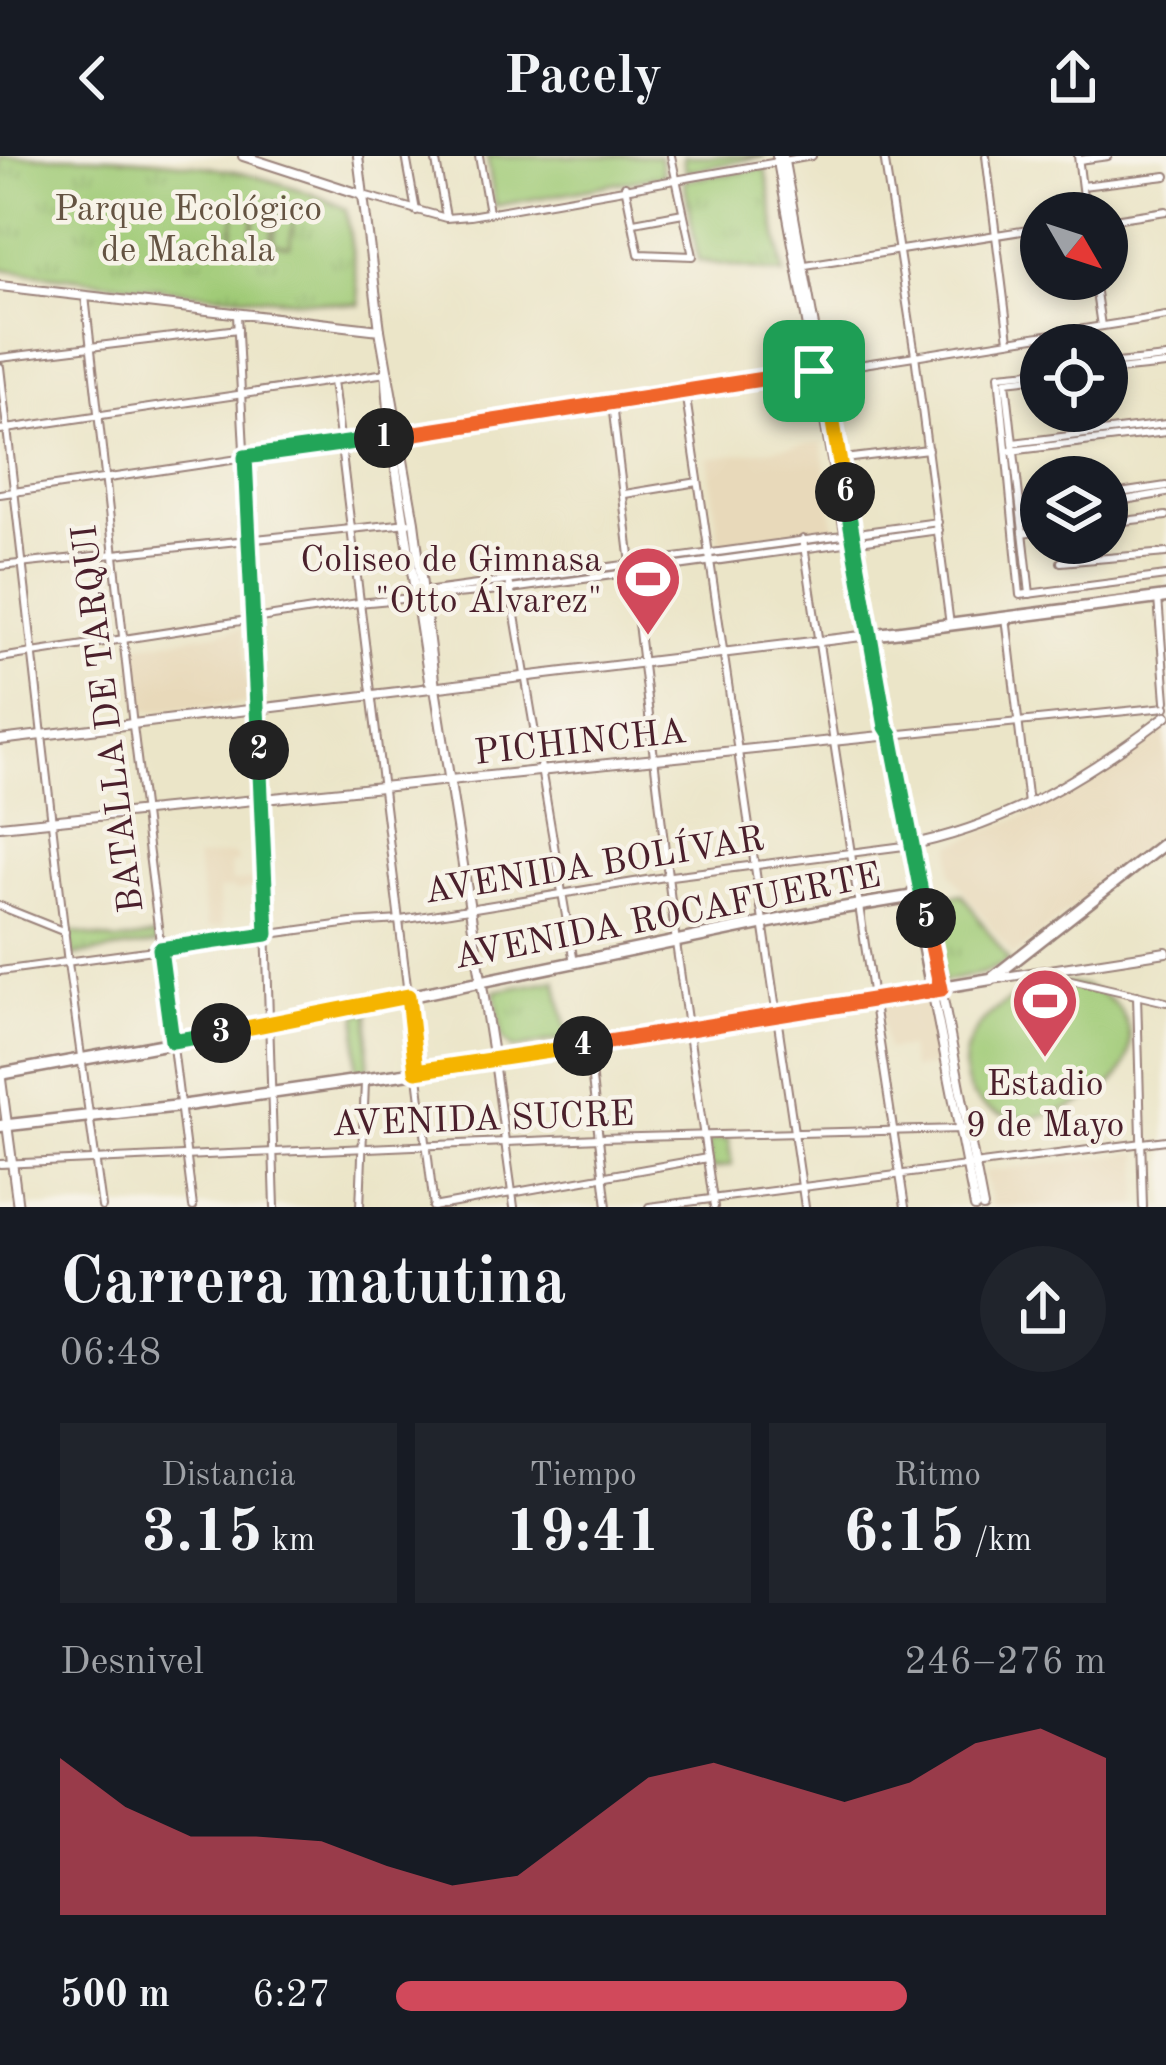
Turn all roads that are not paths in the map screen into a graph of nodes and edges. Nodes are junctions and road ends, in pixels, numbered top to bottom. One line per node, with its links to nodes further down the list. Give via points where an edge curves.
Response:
1 (243, 156): 18 (street)
2 (358, 156): 18 (street)
3 (406, 156): 19 (street)
4 (435, 156): 24 (street)
5 (479, 156): 20 (street)
6 (670, 156): 14 (street)
7 (812, 156): 11 (street)
8 (884, 156): 28 (street)
9 (986, 156): 27 (street)
10 (1108, 156): 12 (street)
11 (780, 158): 14 (street); 29 (street)
12 (1078, 158): 16 (street)
13 (1166, 176): 16 (street)
14 (675, 178): 15 (street); 22 (street)
15 (625, 186): 20 (street); 25 (street)
16 (1082, 186): 17 (street)
17 (1083, 192)
18 (363, 195): 19 (street); 36 (street)
19 (416, 212): 24 (street)
20 (489, 212): 24 (street)
21 (1166, 212): 23 (street)
22 (683, 213): 25 (street); 25 (street, via 692,256 639,254)
23 (1128, 217)
24 (446, 218)
25 (634, 222)
26 (1020, 230): 27 (street)
27 (995, 233): 28 (street); 38 (street)
28 (898, 250): 29 (street); 40 (street)
29 (800, 266): 45 (street)
30 (0, 286): 31 (street)
31 (85, 296): 32 (street); 39 (street, BATALLA DE TARQUI)
32 (237, 311): 35 (street); 36 (street)
33 (1166, 316): 34 (street)
34 (1114, 324)
35 (238, 329): 39 (street); 49 (street)
36 (380, 330): 44 (street)
37 (1020, 338): 38 (street)
38 (1009, 340): 40 (street)
39 (90, 349): 42 (street); 51 (street, BATALLA DE TARQUI)
40 (915, 355): 45 (street); 56 (street)
41 (1166, 362): 43 (street)
42 (0, 363): 53 (street)
43 (1128, 366)
44 (387, 371): 47 (street); 54 (street)
45 (819, 371): 48 (street); 59 (street)
46 (1020, 378): 57 (street, via 1006,381)
47 (333, 381): 49 (street); 55 (street)
48 (685, 391): 50 (street); 61 (street)
49 (241, 393): 51 (street); 58 (street)
50 (612, 404): 54 (street); 65 (street)
51 (98, 416): 53 (street); 60 (street, BATALLA DE TARQUI)
52 (1166, 428): 57 (street)
53 (3, 430): 63 (street)
54 (396, 436): 55 (street); 71 (street)
55 (340, 444): 58 (street); 74 (street)
56 (928, 448): 59 (street); 73 (street)
57 (1011, 448): 68 (street)
58 (245, 457): 60 (street); 77 (street)
59 (835, 460): 75 (street)
60 (105, 478): 63 (street); 81 (street, BATALLA DE TARQUI)
61 (698, 482): 65 (street); 80 (street)
62 (1166, 490): 66 (street)
63 (13, 492): 64 (street); 85 (street)
64 (0, 494)
65 (623, 494): 88 (street)
66 (1128, 496)
67 (1020, 512): 68 (street)
68 (1016, 513): 72 (street); 91 (street, via 1020,595)
69 (1166, 516): 70 (street)
70 (1128, 521)
71 (410, 522): 74 (street); 92 (street)
72 (1020, 524)
73 (938, 525): 75 (street); 78 (street); 97 (street)
74 (349, 530): 77 (street); 94 (street)
75 (849, 531): 76 (street); 78 (street)
76 (803, 539): 79 (street); 80 (street)
77 (248, 542): 81 (street); 96 (street)
78 (853, 544): 79 (street); 98 (street)
79 (804, 550): 84 (street); 100 (street)
80 (710, 551): 84 (street); 88 (street)
81 (114, 553): 85 (street); 99 (street, BATALLA DE TARQUI)
82 (1166, 553): 83 (street)
83 (1128, 556)
84 (712, 562): 88 (street); 101 (street)
85 (23, 563): 87 (street); 102 (street)
86 (1027, 564): 91 (street)
87 (0, 566)
88 (632, 568): 90 (street); 104 (street)
89 (1166, 576): 91 (street)
90 (510, 585): 92 (street); 105 (street)
91 (1030, 594)
92 (417, 596): 94 (street); 106 (street)
93 (1162, 598): 95 (main road); 108 (street)
94 (358, 603): 96 (street); 107 (street)
95 (1006, 617): 97 (main road); 111 (street)
96 (251, 620): 99 (street); 109 (street)
97 (950, 625): 98 (main road)
98 (870, 635): 100 (street); 113 (main road)
99 (124, 639): 102 (street); 112 (street, BATALLA DE TARQUI)
100 (816, 642): 101 (street); 116 (street)
101 (726, 652): 104 (street); 117 (street)
102 (33, 654): 103 (street); 114 (street)
103 (0, 658)
104 (642, 663): 105 (street); 118 (street)
105 (527, 678): 106 (street); 119 (street)
106 (435, 688): 107 (street); 120 (street)
107 (371, 697): 109 (street); 121 (street)
108 (1166, 704): 111 (street, PICHINCHA)
109 (256, 711): 112 (street); 122 (street)
110 (1166, 716): 123 (street, AVENIDA BOLÍVAR)
111 (1017, 722): 113 (street, PICHINCHA); 123 (street)
112 (132, 724): 114 (street); 124 (street, BATALLA DE TARQUI)
113 (887, 732): 116 (street, PICHINCHA); 128 (main road)
114 (42, 735): 115 (street); 125 (street)
115 (0, 740)
116 (832, 742): 117 (street, PICHINCHA); 129 (street)
117 (737, 752): 118 (street, PICHINCHA); 130 (street)
118 (656, 758): 119 (street, PICHINCHA); 131 (street)
119 (540, 772): 120 (street, PICHINCHA); 132 (street)
120 (449, 781): 121 (street, PICHINCHA); 136 (street)
121 (384, 788): 122 (street, PICHINCHA); 137 (street)
122 (262, 797): 124 (street, PICHINCHA); 140 (street)
123 (1028, 807): 128 (street, AVENIDA BOLÍVAR)
124 (143, 812): 125 (street, PICHINCHA); 142 (street, BATALLA DE TARQUI)
125 (53, 821): 126 (street, PICHINCHA); 139 (street)
126 (0, 826)
127 (1166, 842): 149 (main road)
128 (907, 845): 129 (street, AVENIDA BOLÍVAR); 133 (main road)
129 (848, 852): 130 (street, AVENIDA BOLÍVAR); 134 (street)
130 (755, 865): 131 (street, AVENIDA BOLÍVAR); 138 (street)
131 (671, 876): 132 (street, AVENIDA BOLÍVAR); 141 (street)
132 (561, 895): 136 (street, AVENIDA BOLÍVAR); 145 (street)
133 (918, 896): 134 (main road, AVENIDA ROCAFUERTE); 152 (main road)
134 (858, 905): 138 (main road, AVENIDA ROCAFUERTE); 155 (street)
135 (0, 906): 139 (street)
136 (468, 909): 137 (street, AVENIDA BOLÍVAR); 150 (street)
137 (400, 920): 140 (street, AVENIDA BOLÍVAR); 154 (street)
138 (763, 923): 141 (main road, AVENIDA ROCAFUERTE); 157 (street)
139 (64, 932): 144 (street)
140 (267, 934): 142 (street, AVENIDA BOLÍVAR); 158 (street)
141 (676, 943): 145 (main road, AVENIDA ROCAFUERTE); 159 (street)
142 (160, 949): 144 (street, AVENIDA BOLÍVAR); 160 (street, BATALLA DE TARQUI)
143 (1166, 952): 146 (street)
144 (68, 963): 147 (street, AVENIDA BOLÍVAR); 162 (street)
145 (574, 963): 150 (main road, AVENIDA ROCAFUERTE)
146 (1089, 966): 148 (street); 151 (street)
147 (0, 971)
148 (1041, 974): 149 (street); 151 (street)
149 (991, 979): 152 (main road)
150 (481, 981): 154 (main road, AVENIDA ROCAFUERTE); 163 (street)
151 (1094, 982): 153 (street)
152 (936, 989): 155 (main road); 171 (street)
153 (1137, 994): 156 (street); 178 (street)
154 (408, 996): 158 (main road, AVENIDA ROCAFUERTE); 164 (street)
155 (872, 999): 157 (main road); 172 (street)
156 (1166, 1002)
157 (777, 1015): 159 (main road); 173 (street)
158 (270, 1025): 160 (main road, AVENIDA ROCAFUERTE); 167 (street)
159 (689, 1028): 161 (main road); 174 (street)
160 (172, 1041): 162 (main road, AVENIDA ROCAFUERTE); 168 (street, BATALLA DE TARQUI)
161 (588, 1045): 163 (main road); 175 (street)
162 (80, 1058): 165 (main road, AVENIDA ROCAFUERTE); 169 (street)
163 (494, 1061): 164 (main road); 177 (street)
164 (416, 1071): 166 (main road); 179 (street)
165 (0, 1073): 170 (street)
166 (365, 1078): 167 (main road); 180 (street)
167 (272, 1093): 168 (main road); 181 (street)
168 (180, 1106): 169 (main road); 182 (street, BATALLA DE TARQUI)
169 (88, 1116): 170 (main road); 183 (street)
170 (3, 1126): 185 (street)
171 (964, 1129): 172 (street, AVENIDA SUCRE); 187 (street)
172 (892, 1131): 173 (street, AVENIDA SUCRE); 188 (street)
173 (794, 1133): 174 (street, AVENIDA SUCRE); 190 (street)
174 (704, 1136): 175 (street, AVENIDA SUCRE); 184 (street)
175 (600, 1138): 177 (street, AVENIDA SUCRE); 189 (street)
176 (1166, 1140): 178 (street)
177 (504, 1143): 179 (street, AVENIDA SUCRE); 191 (street)
178 (1143, 1144): 187 (street); 205 (street)
179 (426, 1145): 180 (street, AVENIDA SUCRE); 198 (street)
180 (363, 1148): 181 (street, AVENIDA SUCRE); 197 (street)
181 (275, 1152): 182 (street, AVENIDA SUCRE); 196 (street)
182 (187, 1156): 183 (street, AVENIDA SUCRE); 195 (street, BATALLA DE TARQUI)
183 (96, 1158): 185 (street, AVENIDA SUCRE); 194 (street)
184 (707, 1158): 189 (street); 192 (street)
185 (12, 1162): 186 (street, AVENIDA SUCRE); 193 (street)
186 (0, 1164)
187 (971, 1165): 188 (street); 204 (street)
188 (899, 1173): 190 (street); 203 (street)
189 (603, 1178): 191 (street); 200 (street)
190 (802, 1184): 192 (street); 202 (street)
191 (512, 1192): 198 (street); 199 (street)
192 (713, 1202): 201 (street)
193 (18, 1207)
194 (102, 1207)
195 (193, 1207)
196 (275, 1207)
197 (360, 1207)
198 (433, 1207)
199 (514, 1207)
200 (607, 1207)
201 (649, 1207)
202 (805, 1207)
203 (905, 1207)
204 (979, 1207)
205 (1143, 1207)

